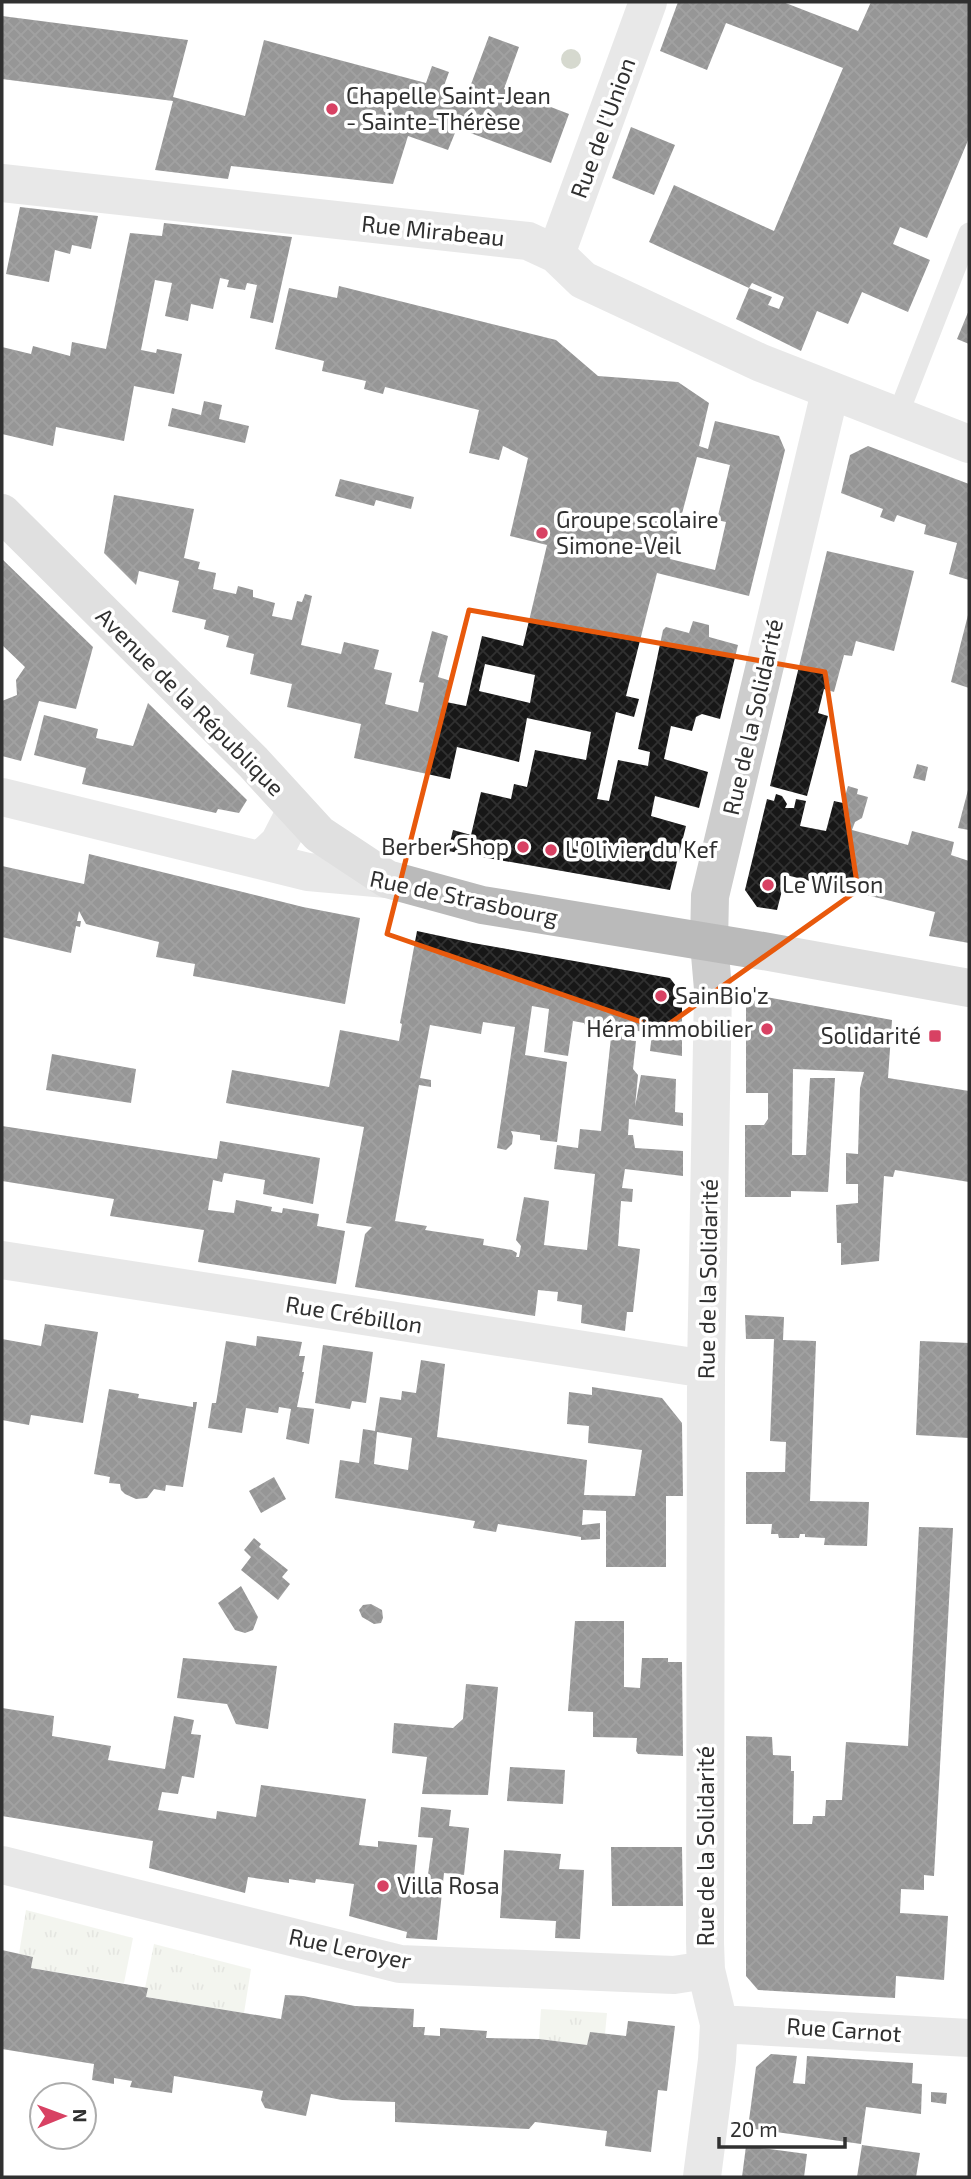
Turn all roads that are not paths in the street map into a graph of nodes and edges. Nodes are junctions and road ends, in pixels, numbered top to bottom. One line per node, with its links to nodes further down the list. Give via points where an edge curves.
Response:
1 (648, 2): 4 (street, Rue de l'Union)
2 (2, 183): 4 (street, Rue Mirabeau, via 528,241)
3 (969, 233): 6 (lane)
4 (556, 254): 5 (street, Rue Mirabeau, via 583,280)
5 (830, 392): 6 (street, Rue Mirabeau); 13 (street, Rue de la Solidarité, via 710,896)
6 (897, 417): 7 (street, Rue Mirabeau)
7 (969, 444)
8 (2, 513): 10 (street, Avenue de la République)
9 (2, 797): 11 (street, Rue de Strasbourg)
10 (296, 810): 11 (street, via 279,843); 12 (street, Avenue de la République, via 319,834)
11 (261, 860): 12 (street, Rue de Strasbourg, via 308,872)
12 (387, 879): 13 (street, Rue de Strasbourg, via 482,905)
13 (709, 943): 14 (street, Rue de Strasbourg); 16 (street, Rue de la Solidarité, via 713,989)
14 (969, 988)
15 (2, 1260): 16 (street, Rue Crébillon)
16 (706, 1369): 18 (street, Rue de la Solidarité)
17 (2, 1865): 18 (street, Rue Leroyer, via 400,1964 674,1975)
18 (706, 1970): 19 (street, Rue de la Solidarité)
19 (719, 2025): 20 (street, Rue Carnot); 21 (street, Rue de la Solidarité)
20 (969, 2038)
21 (702, 2177)

